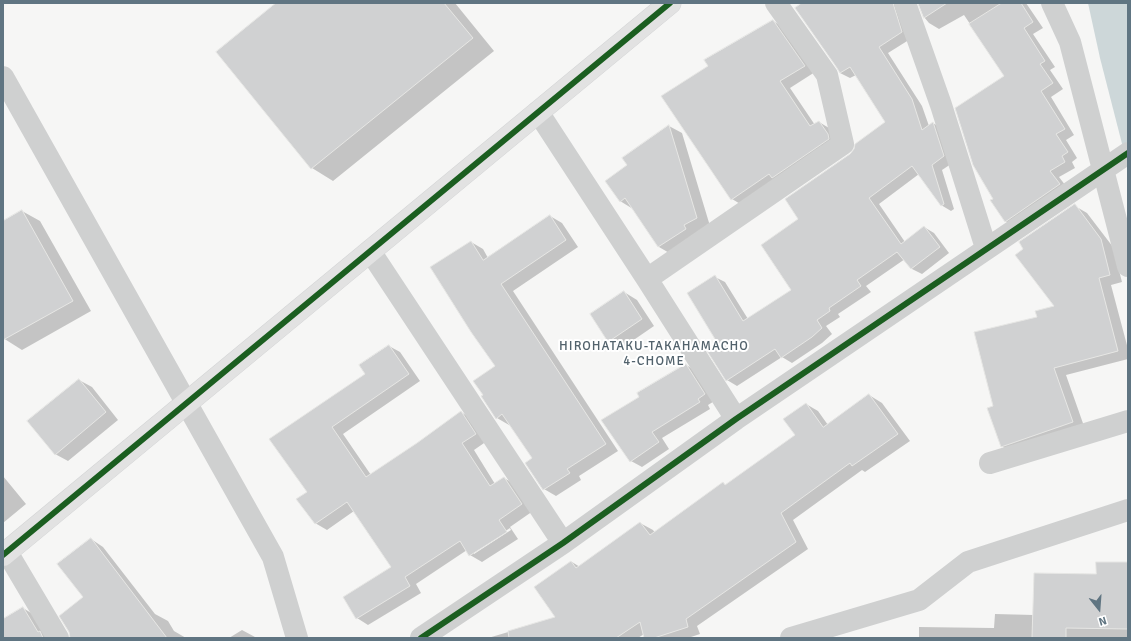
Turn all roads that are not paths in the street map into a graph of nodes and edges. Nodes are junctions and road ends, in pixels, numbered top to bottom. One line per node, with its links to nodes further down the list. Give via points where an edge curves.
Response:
1 (670, 3): 6 (street)
2 (776, 3): 12 (street, via 827,75 842,144)
3 (905, 3): 9 (street, via 941,105)
4 (1052, 3): 8 (street, via 1070,42)
5 (3, 77): 13 (street)
6 (538, 112): 10 (street); 12 (street)
7 (1128, 153): 8 (street)
8 (1102, 169): 9 (street); 11 (street)
9 (986, 248): 14 (street)
10 (370, 251): 13 (street); 18 (street)
11 (1128, 266)
12 (647, 279): 14 (street)
13 (187, 403): 19 (street); 21 (street, via 273,557)
14 (736, 420): 18 (street)
15 (1128, 421): 16 (street)
16 (990, 462)
17 (1128, 510): 23 (street, via 968,562 919,600)
18 (563, 543): 22 (street)
19 (5, 553): 20 (street)
20 (58, 638)
21 (297, 638)
22 (421, 638)
23 (791, 638)

